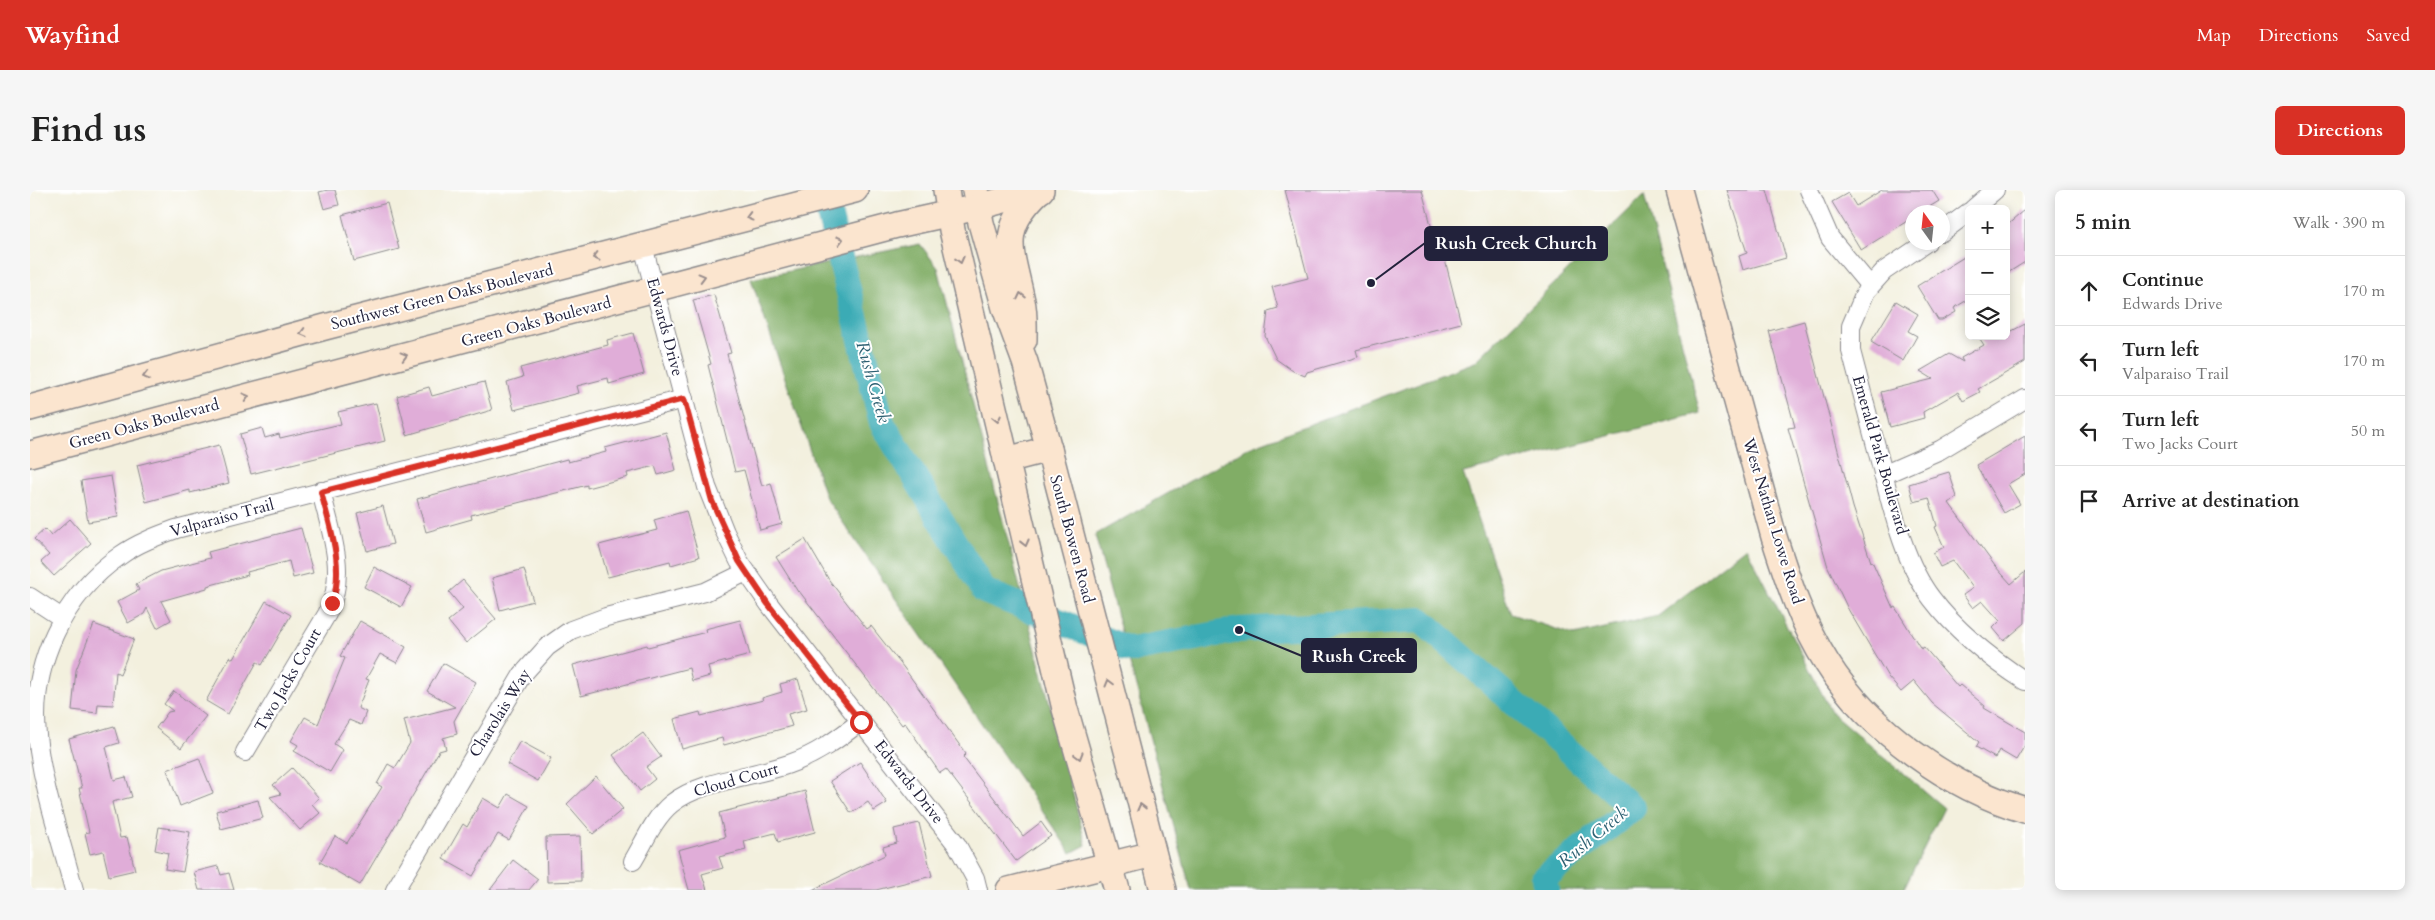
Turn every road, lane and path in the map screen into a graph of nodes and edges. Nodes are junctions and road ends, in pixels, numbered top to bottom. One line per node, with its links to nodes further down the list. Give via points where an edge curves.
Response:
1 (855, 190): 11 (main road, Southwest Green Oaks Boulevard, one-way to 11)
2 (1041, 190): 6 (main road, Green Oaks Boulevard); 15 (main road, one-way to 2, via 1023,303 1011,258 1012,232 1016,216)
3 (1679, 190): 30 (main road, West Nathan Lowe Road, via 1774,537 1792,594 1824,658 1857,701 1894,739 1942,773 2004,804)
4 (1809, 190): 13 (street, via 1830,238)
5 (1995, 190): 8 (street)
6 (977, 199): 7 (main road, Green Oaks Boulevard); 15 (main road, South Bowen Road, via 980,223 1005,308)
7 (948, 201): 14 (main road, Green Oaks Boulevard, one-way to 7, via 897,225); 21 (main road, one-way to 21)
8 (1978, 205)
9 (1965, 215): 10 (street)
10 (1950, 226)
11 (643, 246): 14 (street, Edwards Drive); 18 (main road, Southwest Green Oaks Boulevard, one-way to 18, via 324,326)
12 (1915, 250): 13 (street, Emerald Park Boulevard, via 1884,271)
13 (1870, 286): 22 (street, Emerald Park Boulevard, via 1851,326 1851,351)
14 (655, 290): 16 (street, Edwards Drive); 20 (main road, Green Oaks Boulevard, one-way to 14)
15 (1025, 362): 19 (main road, South Bowen Road)
16 (684, 399): 23 (street, Valparaiso Trail); 24 (street, Edwards Drive, via 712,501)
17 (2025, 399): 22 (street, via 1940,450)
18 (30, 408)
19 (1049, 449): 21 (main road); 31 (main road, South Bowen Road, one-way to 19)
20 (30, 454)
21 (1006, 460): 33 (main road, one-way to 33, via 1065,709)
22 (1883, 475): 27 (street, Emerald Park Boulevard, via 1913,567 1930,598 1957,628 1996,662)
23 (321, 492): 26 (street, Valparaiso Trail, via 176,529 136,545 91,580); 29 (street, Two Jacks Court, via 337,559 337,590 327,614)
24 (746, 572): 28 (street, Edwards Drive); 35 (street, Charolais Way, via 705,592 606,617 571,630 547,647 522,675)
25 (30, 597): 26 (street)
26 (62, 618): 34 (street, Valparaiso Trail, via 43,665 36,717 42,766)
27 (2025, 681)
28 (861, 722): 32 (street, Cloud Court, via 806,758 698,789 679,798 663,812); 36 (street, Edwards Drive, via 957,845)
29 (246, 752)
30 (2025, 810)
31 (1153, 854): 33 (main road); 39 (main road, South Bowen Road)
32 (633, 861)
33 (1110, 865): 37 (main road); 38 (main road)
34 (74, 890)
35 (395, 890)
36 (978, 890)
37 (1009, 890)
38 (1117, 890)
39 (1163, 890)

